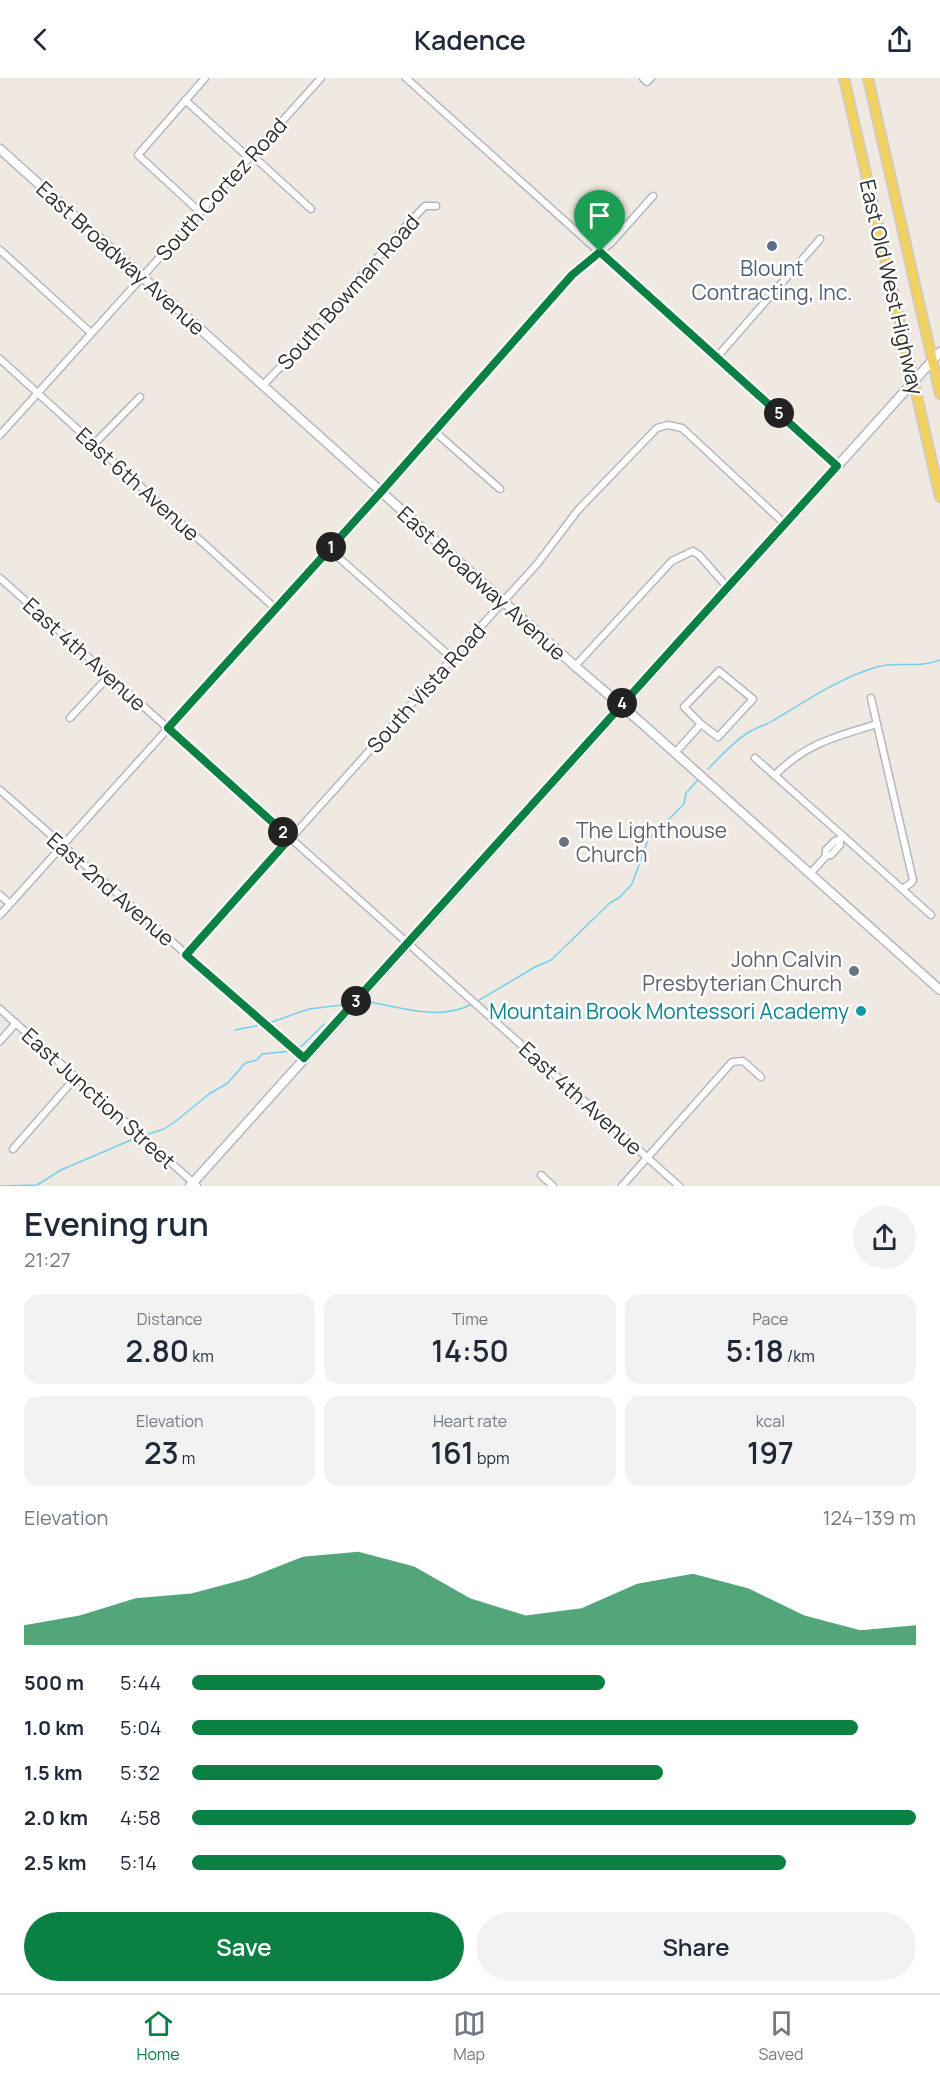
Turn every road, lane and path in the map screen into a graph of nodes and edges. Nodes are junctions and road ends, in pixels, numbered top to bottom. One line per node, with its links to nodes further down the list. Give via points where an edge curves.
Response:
1 (205, 78): 6 (street)
2 (321, 78): 8 (street, South Cortez Road)
3 (406, 78): 15 (street)
4 (844, 78): 22 (main road, East Old West Highway)
5 (868, 78): 21 (main road, East Old West Highway)
6 (185, 100): 8 (street); 12 (street, via 138,155)
7 (0, 149): 16 (main road, East Broadway Avenue)
8 (251, 156): 11 (street); 12 (street, South Cortez Road)
9 (653, 196): 15 (street)
10 (436, 206): 23 (street, South Bowman Road, via 425,206 412,219)
11 (311, 209)
12 (200, 212): 16 (street, South Cortez Road)
13 (820, 240): 19 (street)
14 (0, 250): 17 (street)
15 (600, 252): 19 (street); 27 (street, via 572,275)
16 (142, 278): 17 (street, South Cortez Road); 23 (main road, East Broadway Avenue)
17 (91, 333): 24 (street, South Cortez Road)
18 (940, 352): 21 (main road)
19 (717, 357): 30 (street)
20 (0, 359): 24 (street, East 6th Avenue)
21 (932, 360): 22 (main road); 25 (main road, East Old West Highway)
22 (913, 380): 30 (main road); 33 (main road, East Old West Highway)
23 (263, 385): 32 (main road, East Broadway Avenue)
24 (37, 393): 28 (street, South Cortez Road); 29 (street, East 6th Avenue)
25 (940, 393)
26 (140, 397): 29 (street)
27 (434, 431): 31 (street); 32 (street)
28 (0, 435)
29 (94, 444): 39 (street, East 6th Avenue)
30 (837, 466): 34 (main road)
31 (500, 489)
32 (381, 492): 35 (street); 38 (main road, East Broadway Avenue)
33 (940, 497)
34 (785, 524): 37 (main road); 38 (street, South Vista Road, via 682,428 657,428 578,510)
35 (329, 549): 39 (street); 40 (street)
36 (0, 578): 42 (street, East 4th Avenue)
37 (728, 588): 41 (street, via 693,551 672,561); 44 (main road)
38 (503, 602): 40 (street, South Vista Road); 41 (main road, East Broadway Avenue)
39 (276, 609): 48 (street)
40 (452, 658): 53 (street, South Vista Road)
41 (575, 666): 44 (main road, East Broadway Avenue)
42 (109, 676): 45 (street); 48 (street, East 4th Avenue)
43 (871, 698): 47 (street)
44 (621, 705): 49 (main road, East Broadway Avenue); 62 (main road)
45 (70, 718)
46 (701, 724): 46 (street, via 718,737 753,699 719,671 684,707); 49 (street)
47 (877, 724): 51 (street, via 820,742); 57 (street, via 913,880)
48 (168, 728): 53 (street, East 4th Avenue); 55 (street)
49 (675, 753): 56 (main road, East Broadway Avenue)
50 (755, 758): 51 (street)
51 (775, 775): 54 (street)
52 (0, 790): 55 (street, East 2nd Avenue)
53 (290, 838): 62 (street, East 4th Avenue); 63 (street, South Vista Road)
54 (842, 838): 56 (street, via 840,845); 57 (street)
55 (62, 846): 59 (street); 63 (street, East 2nd Avenue)
56 (810, 874): 64 (main road, East Broadway Avenue)
57 (902, 889): 61 (street)
58 (0, 895): 59 (street)
59 (10, 904): 60 (street)
60 (0, 915)
61 (931, 915)
62 (408, 944): 68 (main road); 72 (street, East 4th Avenue)
63 (186, 955): 68 (street, East 2nd Avenue)
64 (940, 990)
65 (0, 1009): 66 (street, East Junction Street)
66 (16, 1023): 67 (street); 69 (street, East Junction Street)
67 (0, 1041)
68 (304, 1058): 74 (main road)
69 (76, 1077): 71 (street); 74 (street, East Junction Street)
70 (761, 1077): 72 (street, via 743,1060 732,1062)
71 (13, 1149)
72 (648, 1157): 76 (street); 77 (street, East 4th Avenue)
73 (542, 1175): 75 (street)
74 (193, 1185)
75 (553, 1186)
76 (622, 1186)
77 (679, 1186)

